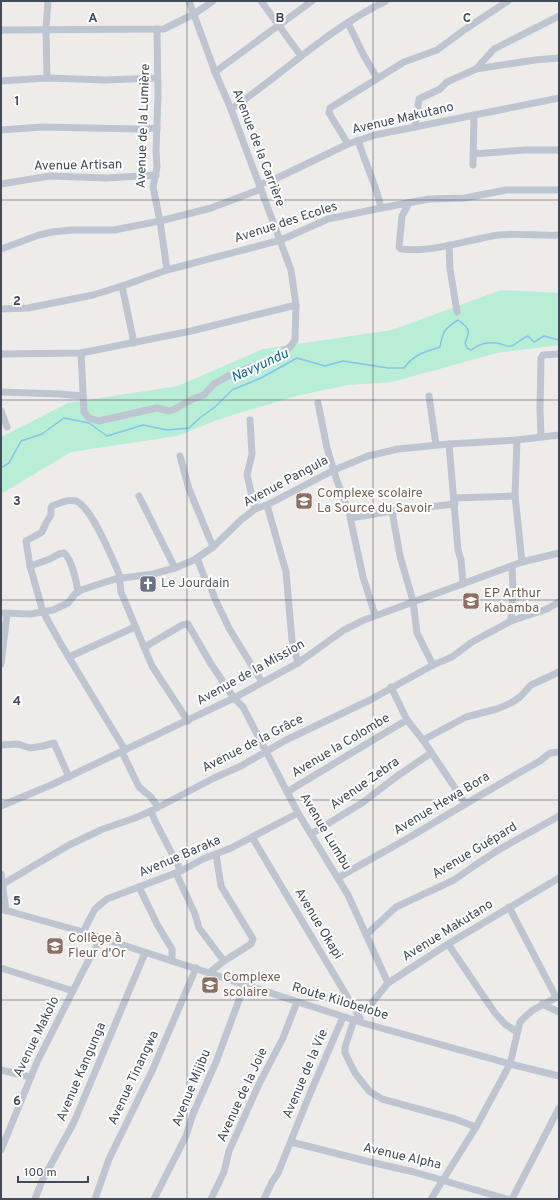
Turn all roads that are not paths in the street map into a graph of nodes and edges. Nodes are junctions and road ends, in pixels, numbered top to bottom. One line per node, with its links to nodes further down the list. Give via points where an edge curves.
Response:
1 (48, 1): 14 (street)
2 (189, 1): 8 (street, Avenue de la Carrière)
3 (213, 1): 8 (street)
4 (261, 1): 11 (street)
5 (312, 1): 11 (street)
6 (386, 1): 10 (street)
7 (508, 1): 21 (street, via 437,50 404,62)
8 (194, 14): 12 (street, via 167,28); 18 (street, Avenue de la Carrière)
9 (559, 16): 17 (street, via 494,49)
10 (348, 23): 15 (street); 21 (street)
11 (279, 24): 15 (street); 18 (street)
12 (157, 29): 14 (street); 20 (street, Avenue de la Lumière)
13 (1, 30): 14 (street)
14 (46, 30): 19 (street)
15 (301, 56): 24 (street)
16 (559, 58): 17 (street)
17 (476, 69): 26 (street, via 447,82 440,89 419,99)
18 (215, 72): 24 (street, Avenue de la Carrière)
19 (47, 78): 20 (street); 22 (street)
20 (157, 78): 27 (street, Avenue de la Lumière)
21 (377, 78): 30 (street, via 329,110)
22 (1, 81)
23 (559, 98): 25 (street, Avenue Makutano)
24 (231, 109): 36 (street, Avenue de la Carrière)
25 (474, 115): 26 (street, Avenue Makutano); 32 (street)
26 (415, 127): 29 (street, Avenue Makutano)
27 (156, 128): 28 (street, via 42,127); 34 (street, Avenue de la Lumière)
28 (1, 130)
29 (358, 140): 30 (street, Avenue Makutano); 39 (street, via 367,168 376,185)
30 (348, 144): 36 (street, Avenue Makutano)
31 (559, 150): 32 (street)
32 (473, 154): 33 (street)
33 (473, 165)
34 (156, 175): 35 (street, Avenue Artisan, via 106,178 50,176); 40 (street, Avenue de la Lumière, via 153,191)
35 (1, 184)
36 (260, 186): 40 (street, Avenue Makutano, via 211,208); 42 (street, Avenue de la Carrière)
37 (559, 190): 38 (street, Avenue des Ecoles, via 506,190 466,198 429,199)
38 (408, 203): 39 (street, Avenue des Ecoles); 43 (street, via 402,216 400,249)
39 (381, 208): 42 (street, Avenue des Ecoles, via 328,219)
40 (160, 221): 44 (street, Avenue Makutano, via 114,230 52,232); 45 (street, Avenue de la Lumière)
41 (559, 235): 43 (street, via 499,235)
42 (280, 240): 45 (street, Avenue des Ecoles); 47 (street, Avenue de la Carrière, via 292,270)
43 (449, 245): 49 (street)
44 (1, 249)
45 (167, 270): 46 (street, Avenue des Ecoles)
46 (122, 286): 48 (street, Avenue des Ecoles, via 46,305); 50 (street)
47 (296, 305): 50 (street); 55 (street, Avenue de la Carrière, via 295,340 275,360 228,376 214,384 204,395 175,409 169,411 157,408 99,421 89,418 84,412)
48 (1, 310)
49 (457, 312)
50 (134, 343): 51 (street)
51 (81, 353): 52 (street); 55 (street)
52 (1, 354)
53 (559, 354): 62 (street, via 546,354 541,358)
54 (1, 392): 55 (street)
55 (83, 396)
56 (428, 396): 65 (street)
57 (318, 403): 67 (street)
58 (1, 411): 60 (street)
59 (250, 420): 72 (street, via 252,454 247,475)
60 (7, 427)
61 (559, 435): 62 (street, Avenue Pangula)
62 (541, 436): 63 (street, Avenue Pangula)
63 (517, 440): 64 (street, Avenue Pangula); 69 (street)
64 (449, 444): 65 (street, Avenue Pangula); 70 (street)
65 (436, 445): 67 (street, Avenue Pangula, via 378,453)
66 (180, 456): 75 (street, via 191,494)
67 (334, 470): 71 (street, Avenue Pangula); 74 (street)
68 (139, 496): 81 (street)
69 (515, 496): 70 (street); 78 (street)
70 (454, 501): 73 (street); 83 (street)
71 (268, 505): 72 (street, Avenue Pangula); 94 (street, via 286,572 291,630)
72 (255, 510): 75 (street, Avenue Pangula, via 236,524)
73 (392, 511): 74 (street); 85 (street, via 400,556)
74 (350, 517): 89 (street, via 363,576)
75 (213, 547): 77 (street, Avenue Pangula)
76 (559, 553): 78 (street, Avenue de la Mission)
77 (197, 558): 81 (street, Avenue Pangula); 98 (street, via 204,579 211,588 230,630)
78 (522, 562): 80 (street, Avenue de la Mission)
79 (30, 566): 82 (street, via 26,541 43,531 51,515 52,506 72,500 84,506 90,515); 84 (street, via 64,553); 87 (street)
80 (512, 566): 83 (street, Avenue de la Mission); 90 (street)
81 (175, 568): 82 (street, Avenue Pangula)
82 (120, 578): 84 (street, Avenue Pangula); 91 (street, via 121,592)
83 (463, 584): 85 (street, Avenue de la Mission)
84 (78, 591): 87 (street, Avenue Pangula, via 66,604)
85 (413, 601): 89 (street, Avenue de la Mission); 96 (street, via 417,633)
86 (559, 602): 90 (street, Avenue de la Grâce, via 547,609)
87 (43, 612): 88 (street, Avenue Pangula); 93 (street)
88 (4, 614): 95 (street)
89 (376, 615): 94 (street, Avenue de la Mission, via 344,630)
90 (511, 621): 96 (street, Avenue de la Grâce, via 472,642 452,657)
91 (135, 627): 92 (street); 93 (street)
92 (145, 647): 100 (street, Avenue Lumbu, via 188,624); 102 (street, via 153,668)
93 (69, 657): 105 (street)
94 (298, 663): 98 (street, Avenue de la Mission)
95 (1, 664)
96 (433, 664): 99 (street, Avenue de la Grâce)
97 (559, 672): 103 (street, via 531,685 511,703 466,717)
98 (262, 682): 100 (street, Avenue de la Mission)
99 (391, 688): 101 (street); 106 (street, Avenue de la Grâce)
100 (234, 698): 102 (street, Avenue de la Mission); 106 (street, Avenue Lumbu, via 243,707)
101 (407, 720): 103 (street); 110 (street, Avenue la Colombe)
102 (188, 721): 105 (street, Avenue de la Mission)
103 (423, 740): 108 (street)
104 (1, 745): 109 (street, via 18,744 30,748 54,743)
105 (123, 751): 109 (street, Avenue de la Mission); 113 (street, via 139,787 151,797)
106 (266, 752): 110 (street, Avenue Lumbu); 113 (street, Avenue de la Grâce)
107 (559, 752): 111 (street, Avenue Hewa Bora, via 546,755)
108 (431, 753): 111 (street); 116 (street, Avenue Zebra, via 362,803)
109 (68, 777): 112 (street, Avenue de la Mission)
110 (287, 792): 114 (street, Avenue Lumbu)
111 (465, 803): 121 (street, Avenue Hewa Bora)
112 (1, 806)
113 (155, 809): 119 (street, via 155,821); 123 (street, Avenue de la Grâce, via 69,845)
114 (298, 813): 116 (street, Avenue Lumbu); 117 (street, Avenue Baraka)
115 (559, 816): 128 (street, Avenue Guépard, via 500,849 454,880 396,907)
116 (311, 834): 121 (street, Avenue Lumbu)
117 (252, 837): 118 (street, Avenue Baraka); 145 (street, Avenue Okapi)
118 (216, 854): 119 (street, Avenue Baraka); 133 (street, via 221,886 253,939 251,944)
119 (178, 872): 124 (street, Avenue Baraka); 133 (street, via 199,928)
120 (1, 874): 123 (street)
121 (338, 878): 128 (street, Avenue Lumbu)
122 (559, 878): 125 (street, Avenue Makutano)
123 (3, 884): 126 (street)
124 (139, 887): 127 (street, Avenue Baraka, via 98,905); 132 (street, via 172,949)
125 (509, 907): 130 (street, Avenue Makutano); 140 (street)
126 (4, 910): 127 (street, Route Kilobelobe)
127 (83, 932): 129 (street, Route Kilobelobe)
128 (366, 935): 137 (street, Avenue Lumbu)
129 (101, 938): 131 (street, Route Kilobelobe); 139 (street, Avenue Makolo)
130 (448, 944): 137 (street, Avenue Makutano); 146 (street, via 495,1013)
131 (145, 953): 132 (street, Route Kilobelobe); 156 (street, Avenue Kangunga, via 74,1122)
132 (172, 961): 135 (street, Route Kilobelobe)
133 (224, 961): 136 (street)
134 (1, 968): 139 (street)
135 (196, 968): 136 (street, Route Kilobelobe); 157 (street, Avenue Tinangwa, via 152,1071 109,1159)
136 (210, 972): 138 (street, Route Kilobelobe)
137 (388, 983): 145 (street, Avenue Makutano, via 371,1004)
138 (245, 984): 141 (street, Route Kilobelobe); 158 (street, Avenue Mijibu, via 186,1136)
139 (73, 991): 150 (street, Avenue Makolo)
140 (557, 996): 142 (street)
141 (297, 1002): 144 (street, Route Kilobelobe); 159 (street, Avenue de la Joie, via 275,1056 259,1084)
142 (542, 1004): 143 (street); 146 (street, via 522,1018)
143 (559, 1012)
144 (343, 1017): 145 (street, Route Kilobelobe); 153 (street, Avenue de la Vie)
145 (356, 1017): 147 (street, Route Kilobelobe, via 363,1023); 152 (street, via 345,1053 355,1073 369,1091 382,1099)
146 (517, 1032): 147 (street)
147 (510, 1064): 149 (street, Route Kilobelobe); 152 (street)
148 (1, 1070): 150 (street)
149 (559, 1076)
150 (30, 1077): 154 (street, Avenue Makolo)
151 (559, 1108): 163 (street)
152 (476, 1127): 155 (street)
153 (291, 1142): 155 (street, Avenue Alpha); 160 (street, Avenue de la Vie)
154 (1, 1150)
155 (443, 1179): 161 (street); 162 (street, Avenue Alpha)
156 (35, 1199)
157 (96, 1199)
158 (154, 1199)
159 (211, 1199)
160 (264, 1199)
161 (431, 1199)
162 (507, 1199)
163 (512, 1199)

